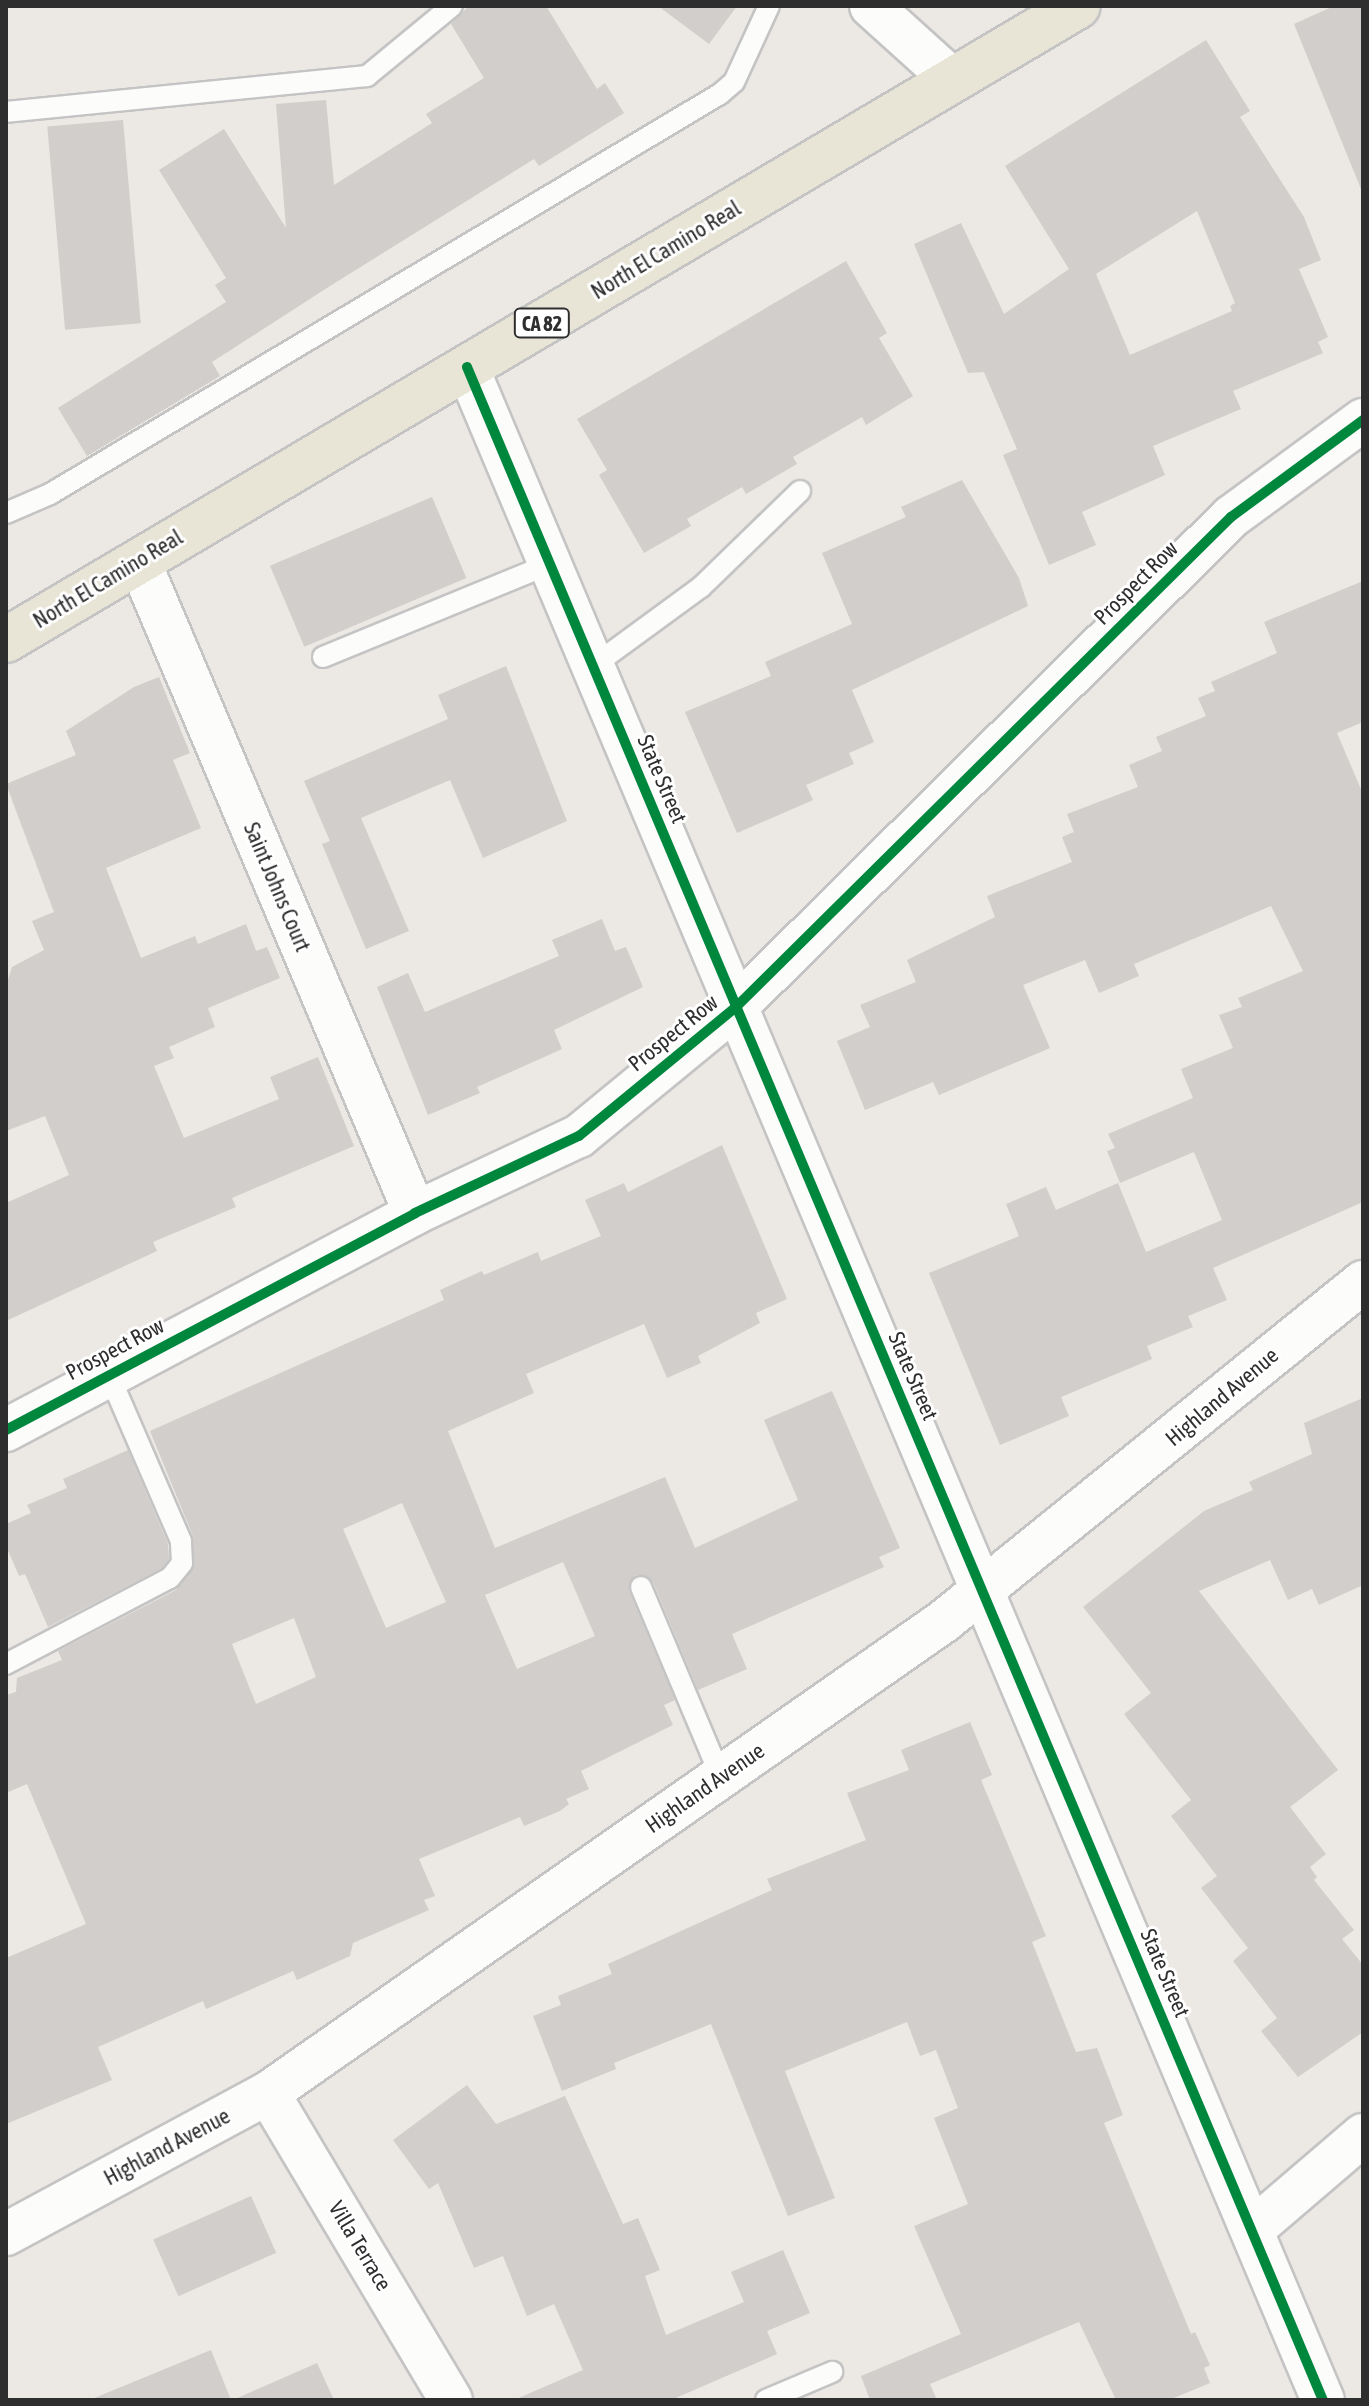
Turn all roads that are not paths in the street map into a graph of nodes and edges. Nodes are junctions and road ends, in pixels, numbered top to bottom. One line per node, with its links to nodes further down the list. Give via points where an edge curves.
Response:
1 (452, 6): 6 (lane, via 367,76)
2 (769, 6): 10 (lane, via 734,82 720,94 50,494)
3 (871, 6): 5 (street)
4 (1078, 6): 5 (main road, North El Camino Real / CA 82)
5 (953, 80): 7 (main road, North El Camino Real / CA 82)
6 (6, 112)
7 (467, 367): 11 (main road, North El Camino Real / CA 82); 12 (street, State Street)
8 (1363, 420): 16 (street, Prospect Row, via 1231,517)
9 (800, 491): 15 (lane, via 701,587)
10 (6, 513)
11 (139, 561): 13 (main road, North El Camino Real / CA 82); 17 (street, Saint Johns Court)
12 (550, 564): 14 (lane); 15 (street, State Street)
13 (6, 640)
14 (323, 657)
15 (593, 666): 16 (street, State Street)
16 (736, 1007): 17 (street, Prospect Row, via 579,1136); 22 (street, State Street)
17 (415, 1213): 19 (street, Prospect Row)
18 (1363, 1282): 22 (street, Highland Avenue)
19 (109, 1375): 20 (street, Prospect Row); 23 (lane, via 181,1541 182,1563 170,1578)
20 (6, 1430)
21 (641, 1587): 24 (lane)
22 (983, 1593): 24 (street, Highland Avenue); 27 (street, State Street)
23 (6, 1664)
24 (721, 1777): 25 (street, Highland Avenue)
25 (268, 2093): 28 (street, Highland Avenue); 30 (street, Villa Terrace)
26 (1363, 2135): 27 (street)
27 (1252, 2230): 32 (street, State Street)
28 (6, 2234)
29 (832, 2372): 31 (lane)
30 (451, 2400)
31 (766, 2400)
32 (1323, 2400)

